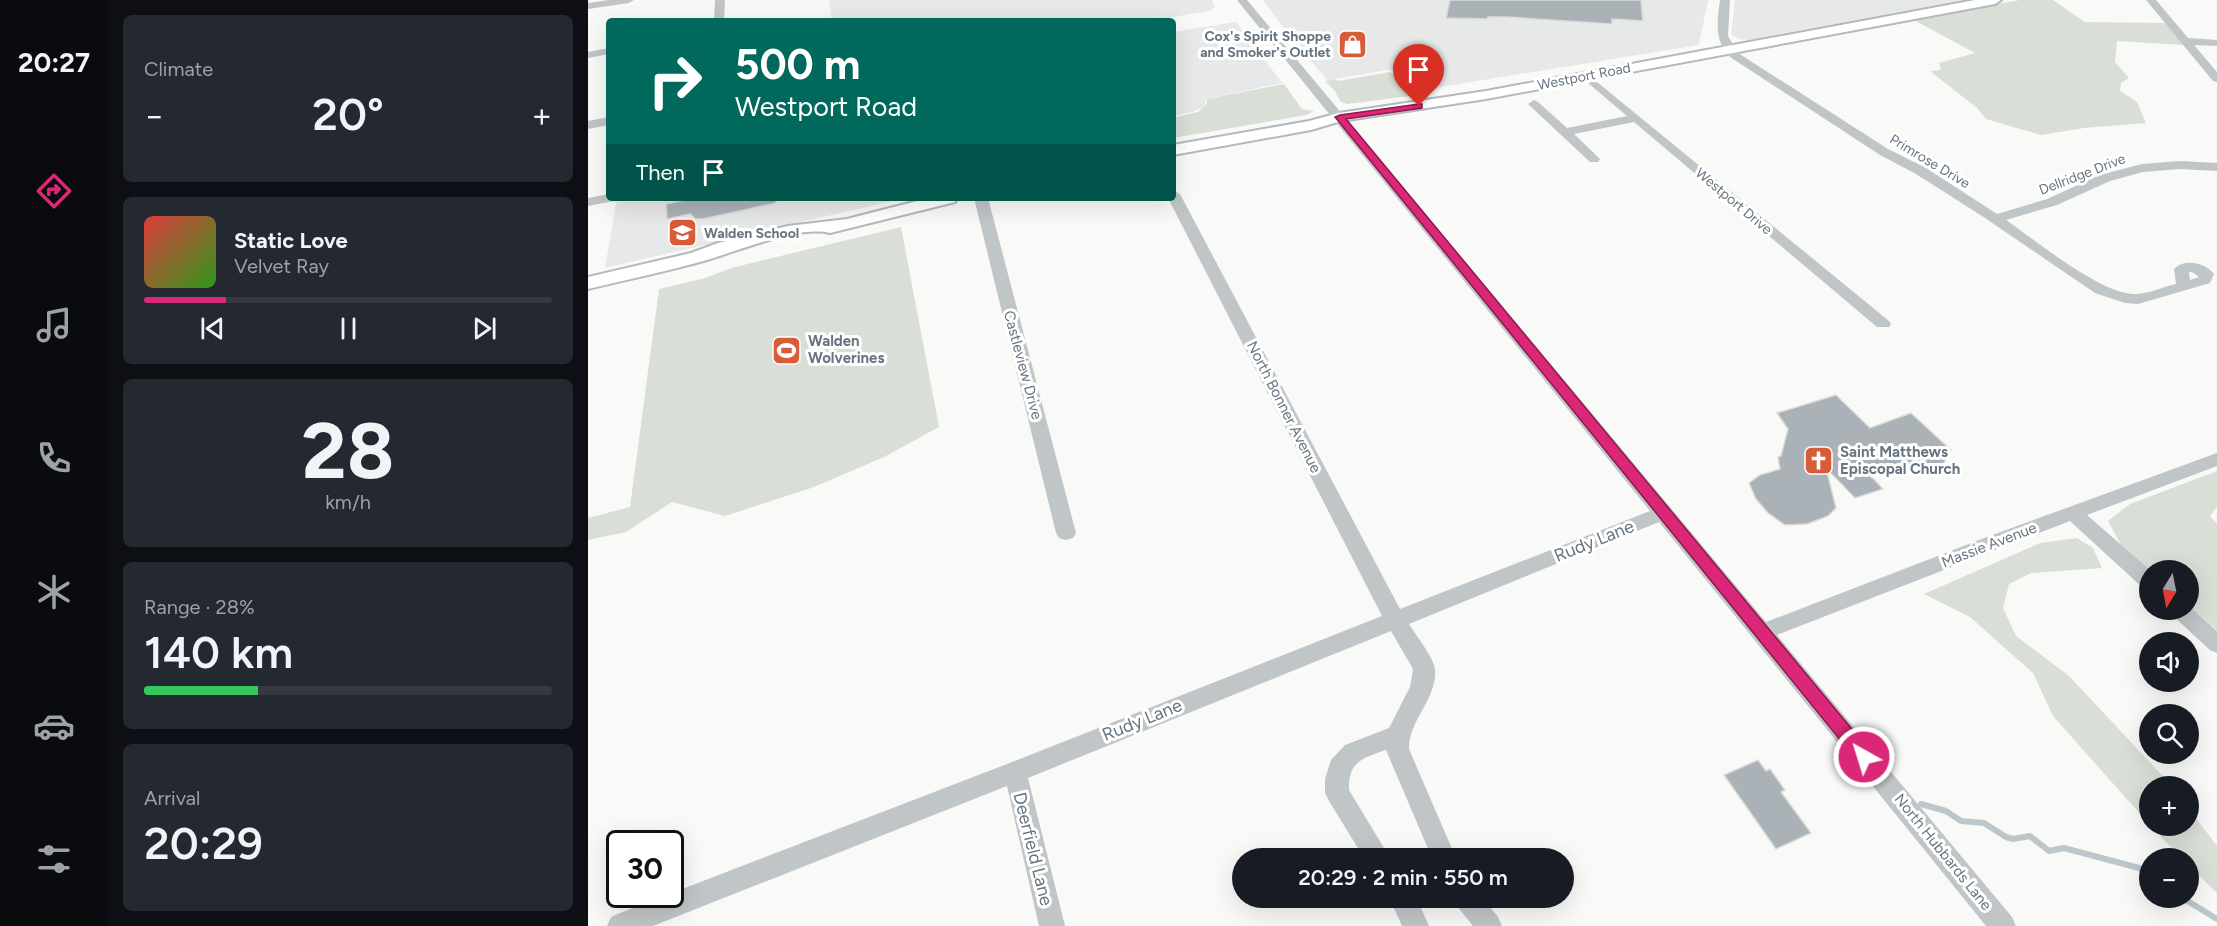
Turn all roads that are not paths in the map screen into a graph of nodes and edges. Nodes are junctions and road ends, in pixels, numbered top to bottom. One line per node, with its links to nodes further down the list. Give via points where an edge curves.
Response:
1 (629, 0): 7 (street)
2 (720, 0): 8 (street)
3 (1242, 0): 19 (street, North Hubbards Lane)
4 (1725, 0): 9 (street)
5 (1995, 0): 11 (main road, Westport Road)
6 (2151, 0): 10 (street)
7 (588, 6)
8 (719, 18)
9 (1722, 35): 11 (main road); 13 (street)
10 (2186, 41): 12 (street); 17 (street)
11 (1761, 42): 13 (main road, Westport Road)
12 (2217, 43)
13 (1728, 48): 16 (main road, Westport Road); 32 (street, Primrose Drive, via 1884,152)
14 (606, 52): 15 (street)
15 (588, 55)
16 (1586, 76): 19 (main road, Westport Road); 20 (street, Westport Drive)
17 (2217, 79)
18 (1534, 104): 23 (street)
19 (1340, 117): 24 (main road, Westport Road); 37 (street, North Hubbards Lane)
20 (1635, 118): 23 (street); 35 (street, Westport Drive)
21 (606, 122): 22 (street)
22 (588, 125)
23 (1565, 132): 25 (street)
24 (1176, 149)
25 (1594, 159)
26 (2217, 167): 32 (street, Dellridge Drive, via 2158,165 2132,170 2052,202)
27 (606, 199): 31 (street)
28 (1176, 200): 41 (street, North Bonner Avenue)
29 (936, 201): 33 (main road, via 730,255 697,257)
30 (982, 201): 39 (street, Castleview Drive)
31 (588, 202)
32 (1995, 219): 34 (street, Primrose Drive, via 2093,286 2119,297 2138,299)
33 (588, 283)
34 (2184, 287)
35 (1883, 324)
36 (2217, 459): 38 (street, Massie Avenue)
37 (1663, 513): 41 (street, Rudy Lane); 43 (street, North Hubbards Lane)
38 (2073, 513): 40 (street); 43 (street, Massie Avenue)
39 (1066, 532)
40 (2139, 572)
41 (1395, 620): 45 (street, North Bonner Avenue, via 1424,668 1421,687); 46 (street, Rudy Lane)
42 (2191, 620): 44 (street)
43 (1762, 632): 56 (street, North Hubbards Lane)
44 (2217, 644)
45 (1397, 736): 47 (street, via 1345,757 1339,766 1337,793); 48 (street, via 1397,749)
46 (1015, 772): 51 (street, Rudy Lane); 53 (street, Deerfield Lane)
47 (1372, 848)
48 (1440, 848)
49 (1407, 908): 54 (street)
50 (1474, 908): 55 (street)
51 (659, 919): 52 (street, Rudy Lane)
52 (620, 926)
53 (1052, 926)
54 (1416, 926)
55 (1488, 926)
56 (2003, 926)

